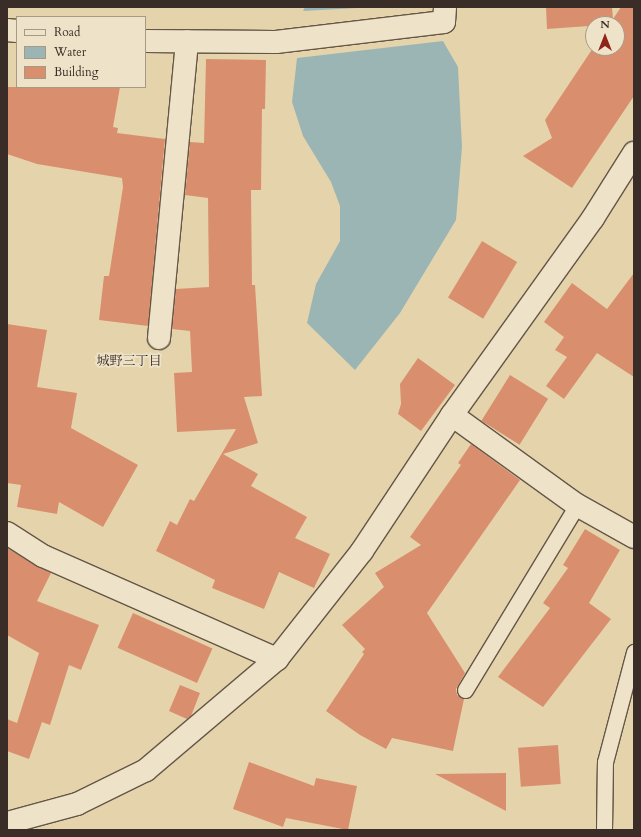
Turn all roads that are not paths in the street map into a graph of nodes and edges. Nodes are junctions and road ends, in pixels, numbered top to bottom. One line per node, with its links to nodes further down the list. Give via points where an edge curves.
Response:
1 (445, 7): 3 (street, via 444,22 276,42)
2 (146, 41): 3 (street)
3 (187, 42): 5 (street)
4 (634, 153): 6 (street, via 593,218)
5 (159, 338)
6 (452, 415): 7 (street); 11 (street, via 362,552)
7 (577, 505): 9 (street); 12 (lane)
8 (7, 533): 11 (street, via 44,556)
9 (634, 537)
10 (634, 652): 14 (lane, via 605,762)
11 (277, 659): 13 (street, via 146,770 77,804)
12 (465, 690)
13 (7, 823)
14 (604, 830)

